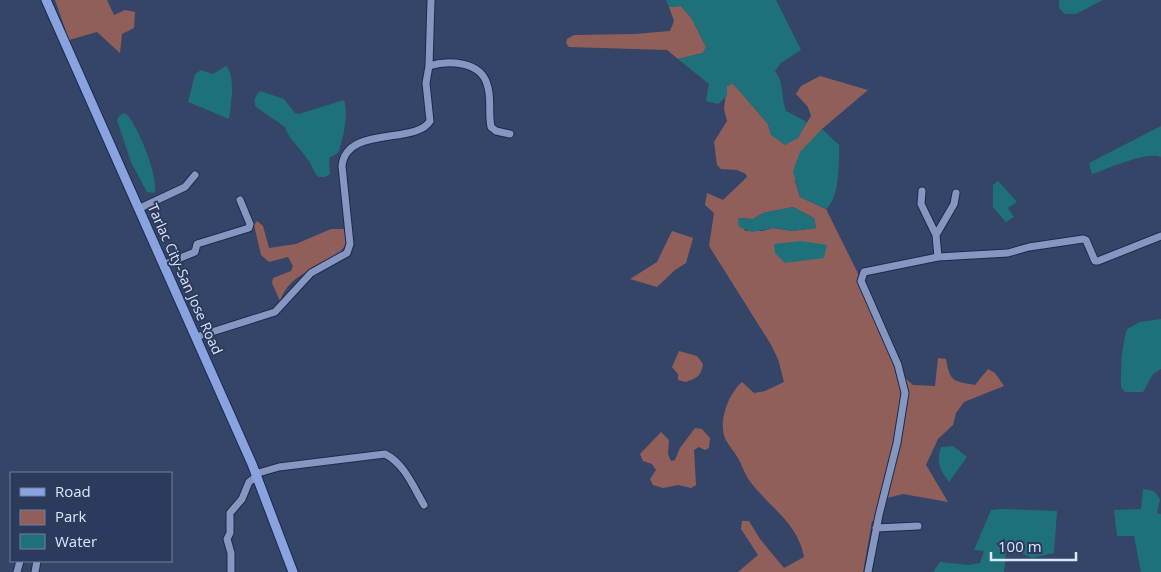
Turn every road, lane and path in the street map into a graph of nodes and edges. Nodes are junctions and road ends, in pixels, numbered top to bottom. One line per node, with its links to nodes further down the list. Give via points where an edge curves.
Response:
1 (46, 0): 9 (main road, Tarlac City-San Jose Road)
2 (431, 0): 3 (street)
3 (429, 66): 4 (street, via 453,62 482,75 488,85 491,126); 14 (street, via 426,89 430,119 427,126 375,138 354,148 343,159 350,244 347,253 311,274 275,312)
4 (510, 134)
5 (195, 175): 9 (street, via 185,187)
6 (922, 191): 10 (street, via 921,204)
7 (956, 193): 10 (street, via 954,204)
8 (240, 200): 13 (street, via 249,228 197,244 196,252)
9 (138, 209): 13 (main road, Tarlac City-San Jose Road)
10 (936, 235): 12 (street)
11 (1161, 236): 12 (street, via 1098,261 1083,239 1008,253)
12 (938, 257): 18 (street, via 864,272 861,276 898,366 905,393 897,443)
13 (163, 265): 14 (main road, Tarlac City-San Jose Road)
14 (196, 336): 15 (main road, Tarlac City-San Jose Road)
15 (256, 475): 16 (street, via 279,467 386,454 401,468); 19 (street, via 230,513 227,539); 20 (main road, Tarlac City-San Jose Road)
16 (424, 505)
17 (918, 526): 18 (street)
18 (876, 528): 21 (street)
19 (231, 572)
20 (293, 572)
21 (868, 572)

